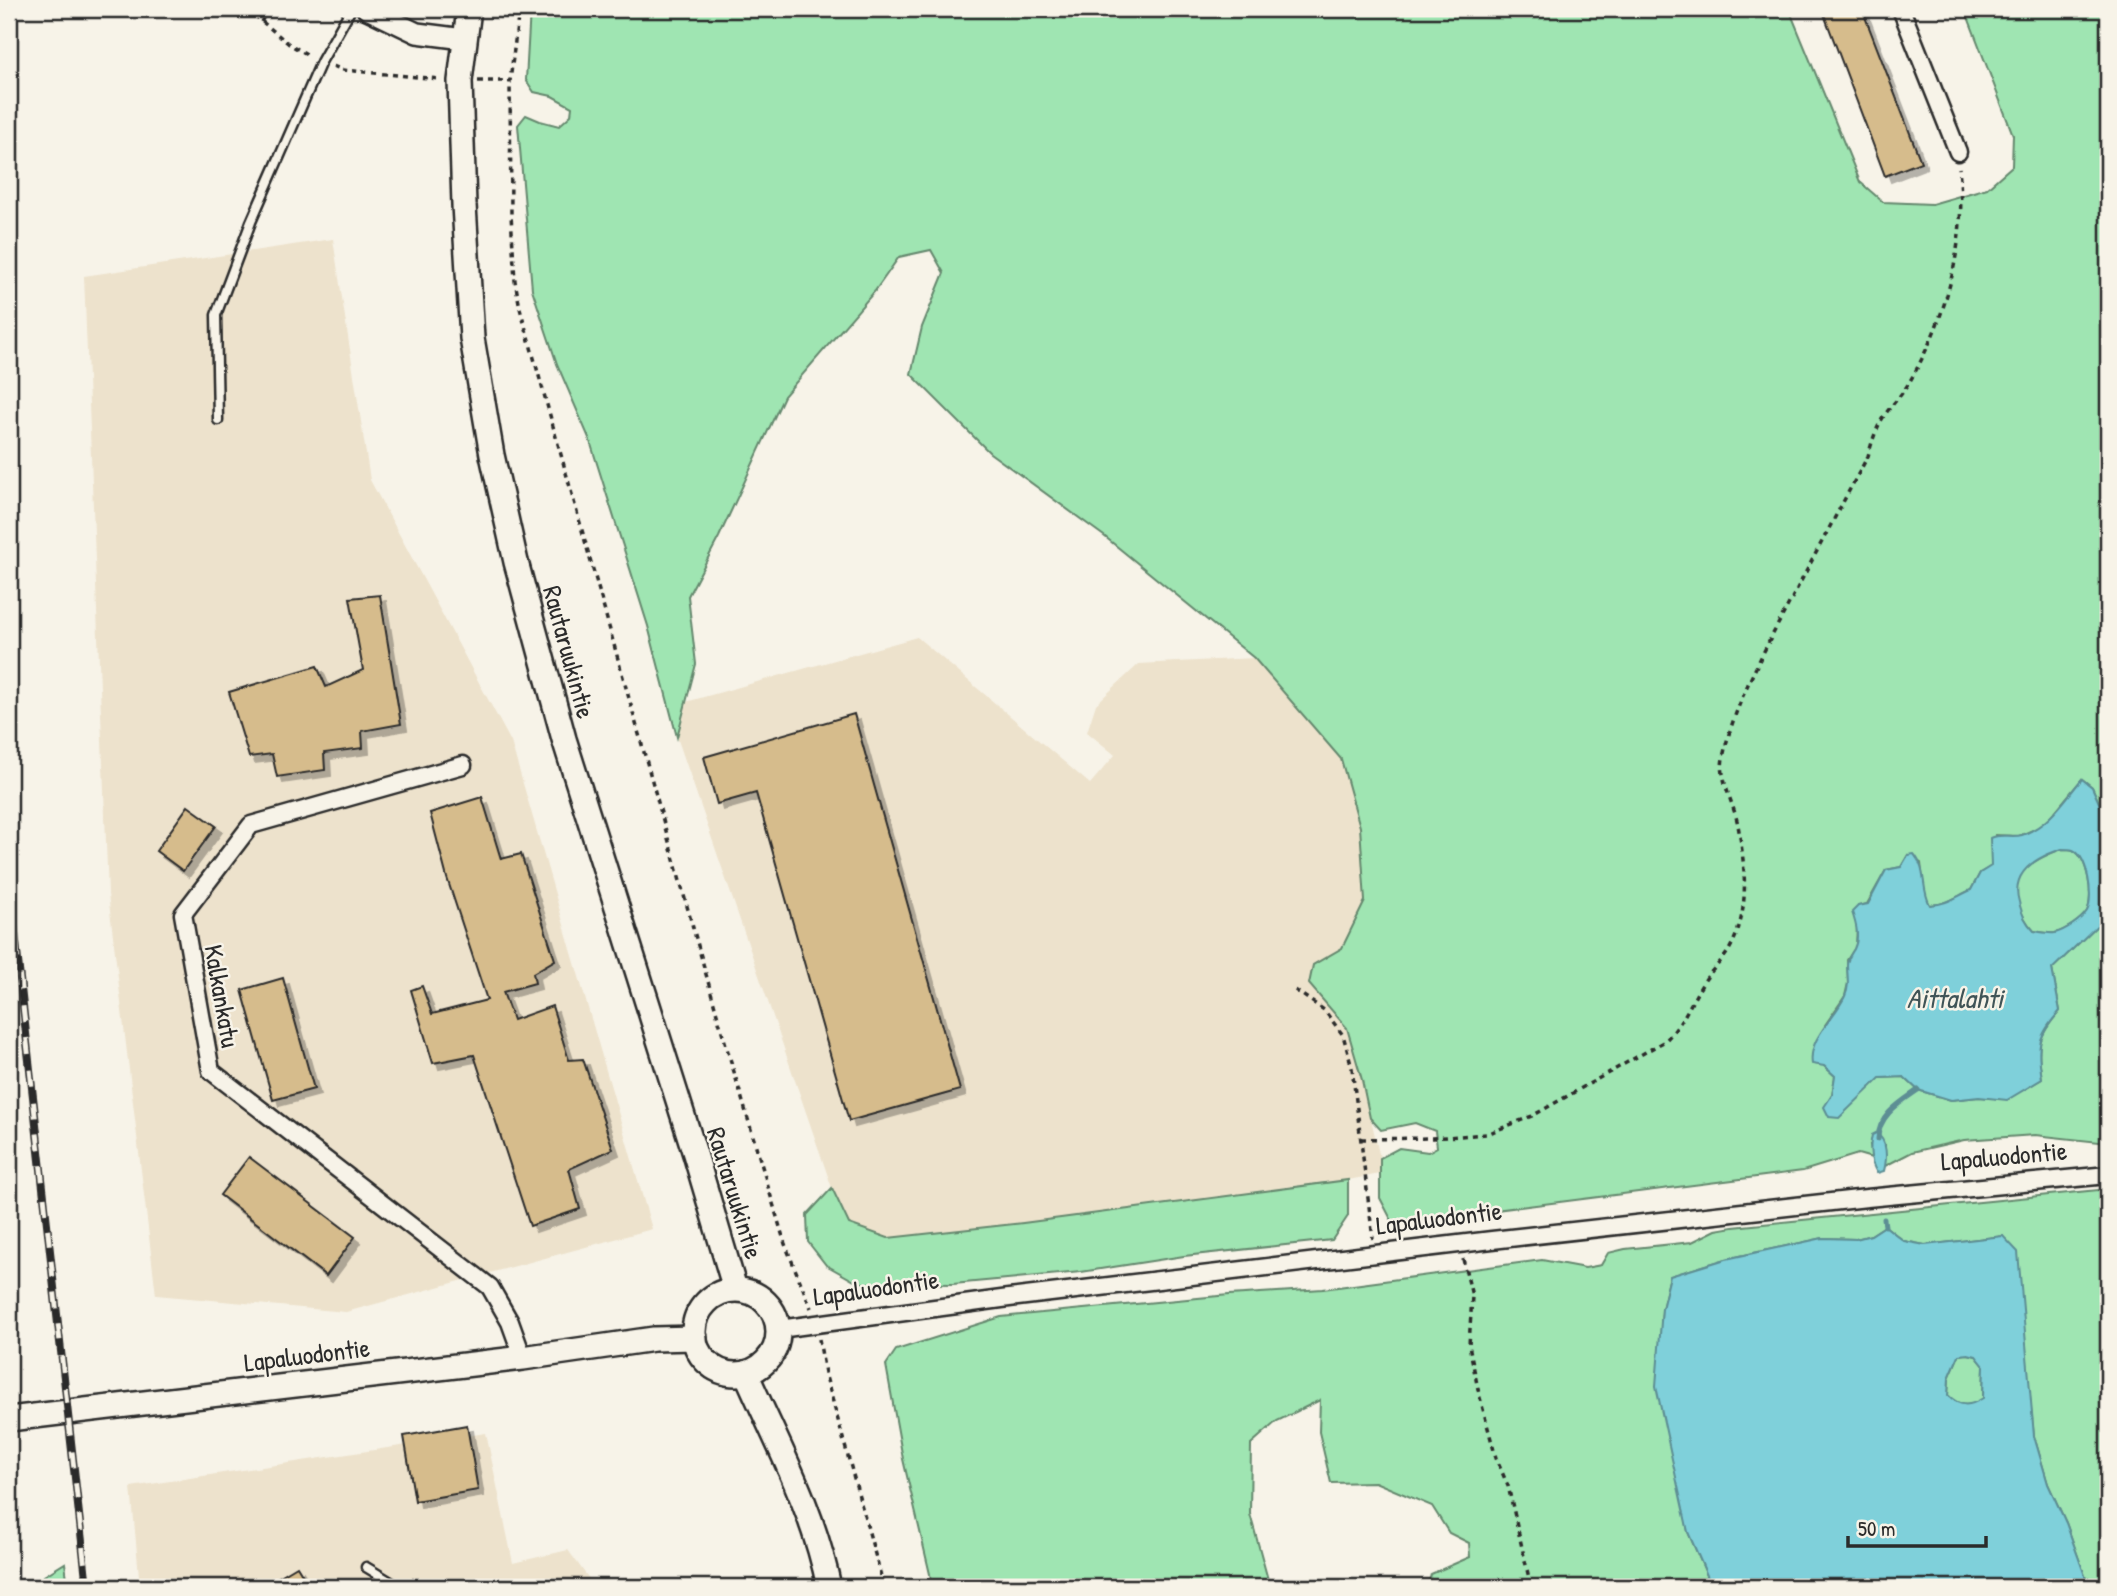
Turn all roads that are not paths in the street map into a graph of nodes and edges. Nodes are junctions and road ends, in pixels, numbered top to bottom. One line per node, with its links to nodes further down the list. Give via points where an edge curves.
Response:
1 (351, 9): 7 (lane, via 321,62 216,315)
2 (367, 9): 5 (street, via 417,33)
3 (469, 9): 5 (main road, Rautaruukintie)
4 (1901, 9): 6 (street)
5 (464, 39): 10 (main road, Rautaruukintie, via 460,81 472,338 495,468 564,739)
6 (1958, 152)
7 (218, 420)
8 (463, 765): 13 (street, Kalkankatu, via 251,825 183,914 211,1071 490,1287)
9 (2108, 1175): 11 (street, Lapaluodontie, via 1460,1244)
10 (735, 1289): 11 (main road, via 760,1296); 12 (main road, via 721,1292 700,1311)
11 (779, 1329): 14 (main road, via 770,1357)
12 (695, 1338): 13 (main road, Lapaluodontie, via 654,1339); 14 (main road, via 708,1363 733,1374)
13 (523, 1358): 15 (main road, Lapaluodontie)
14 (746, 1373): 18 (main road, via 809,1512)
15 (9, 1419)
16 (366, 1567): 17 (lane)
17 (399, 1587)
18 (829, 1587)

